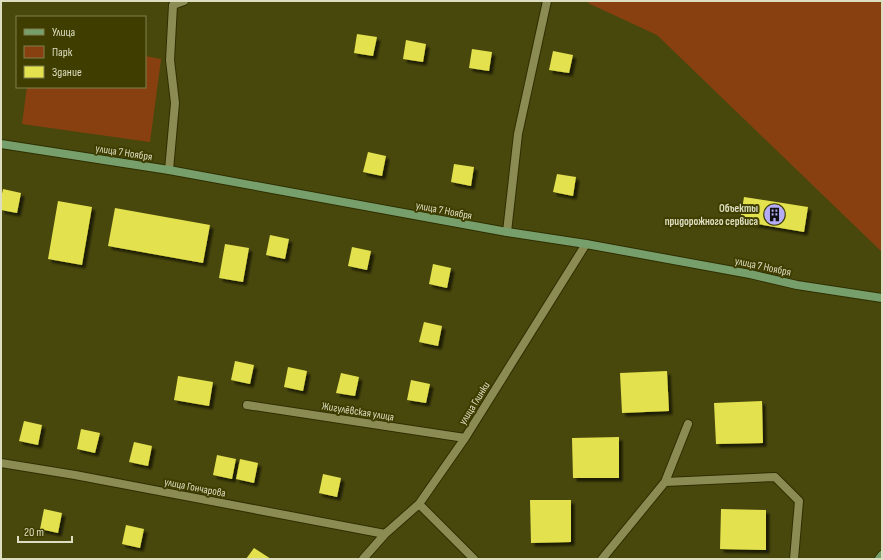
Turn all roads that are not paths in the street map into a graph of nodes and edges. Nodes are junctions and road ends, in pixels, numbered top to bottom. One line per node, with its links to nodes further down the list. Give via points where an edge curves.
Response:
1 (184, 1): 3 (street)
2 (547, 1): 6 (street, via 518,134)
3 (170, 3): 5 (street, via 170,60 175,103)
4 (1, 144): 5 (street, улица 7 Ноября)
5 (169, 170): 6 (street, улица 7 Ноября)
6 (507, 232): 7 (street, улица 7 Ноября)
7 (586, 244): 8 (street, улица 7 Ноября, via 797,285); 11 (street, улица Глинки)
8 (882, 298)
9 (247, 405): 11 (street, Жигулёвская улица)
10 (688, 424): 13 (street)
11 (465, 438): 14 (street, улица Глинки)
12 (1, 463): 15 (street, улица Гончарова)
13 (665, 482): 19 (street); 20 (street, via 775,477 799,501)
14 (419, 504): 15 (street, улица Глинки); 18 (street)
15 (385, 534): 17 (street, улица Глинки)
16 (882, 555): 21 (street)
17 (364, 559)
18 (474, 559)
19 (602, 559)
20 (794, 559)
21 (879, 559)

